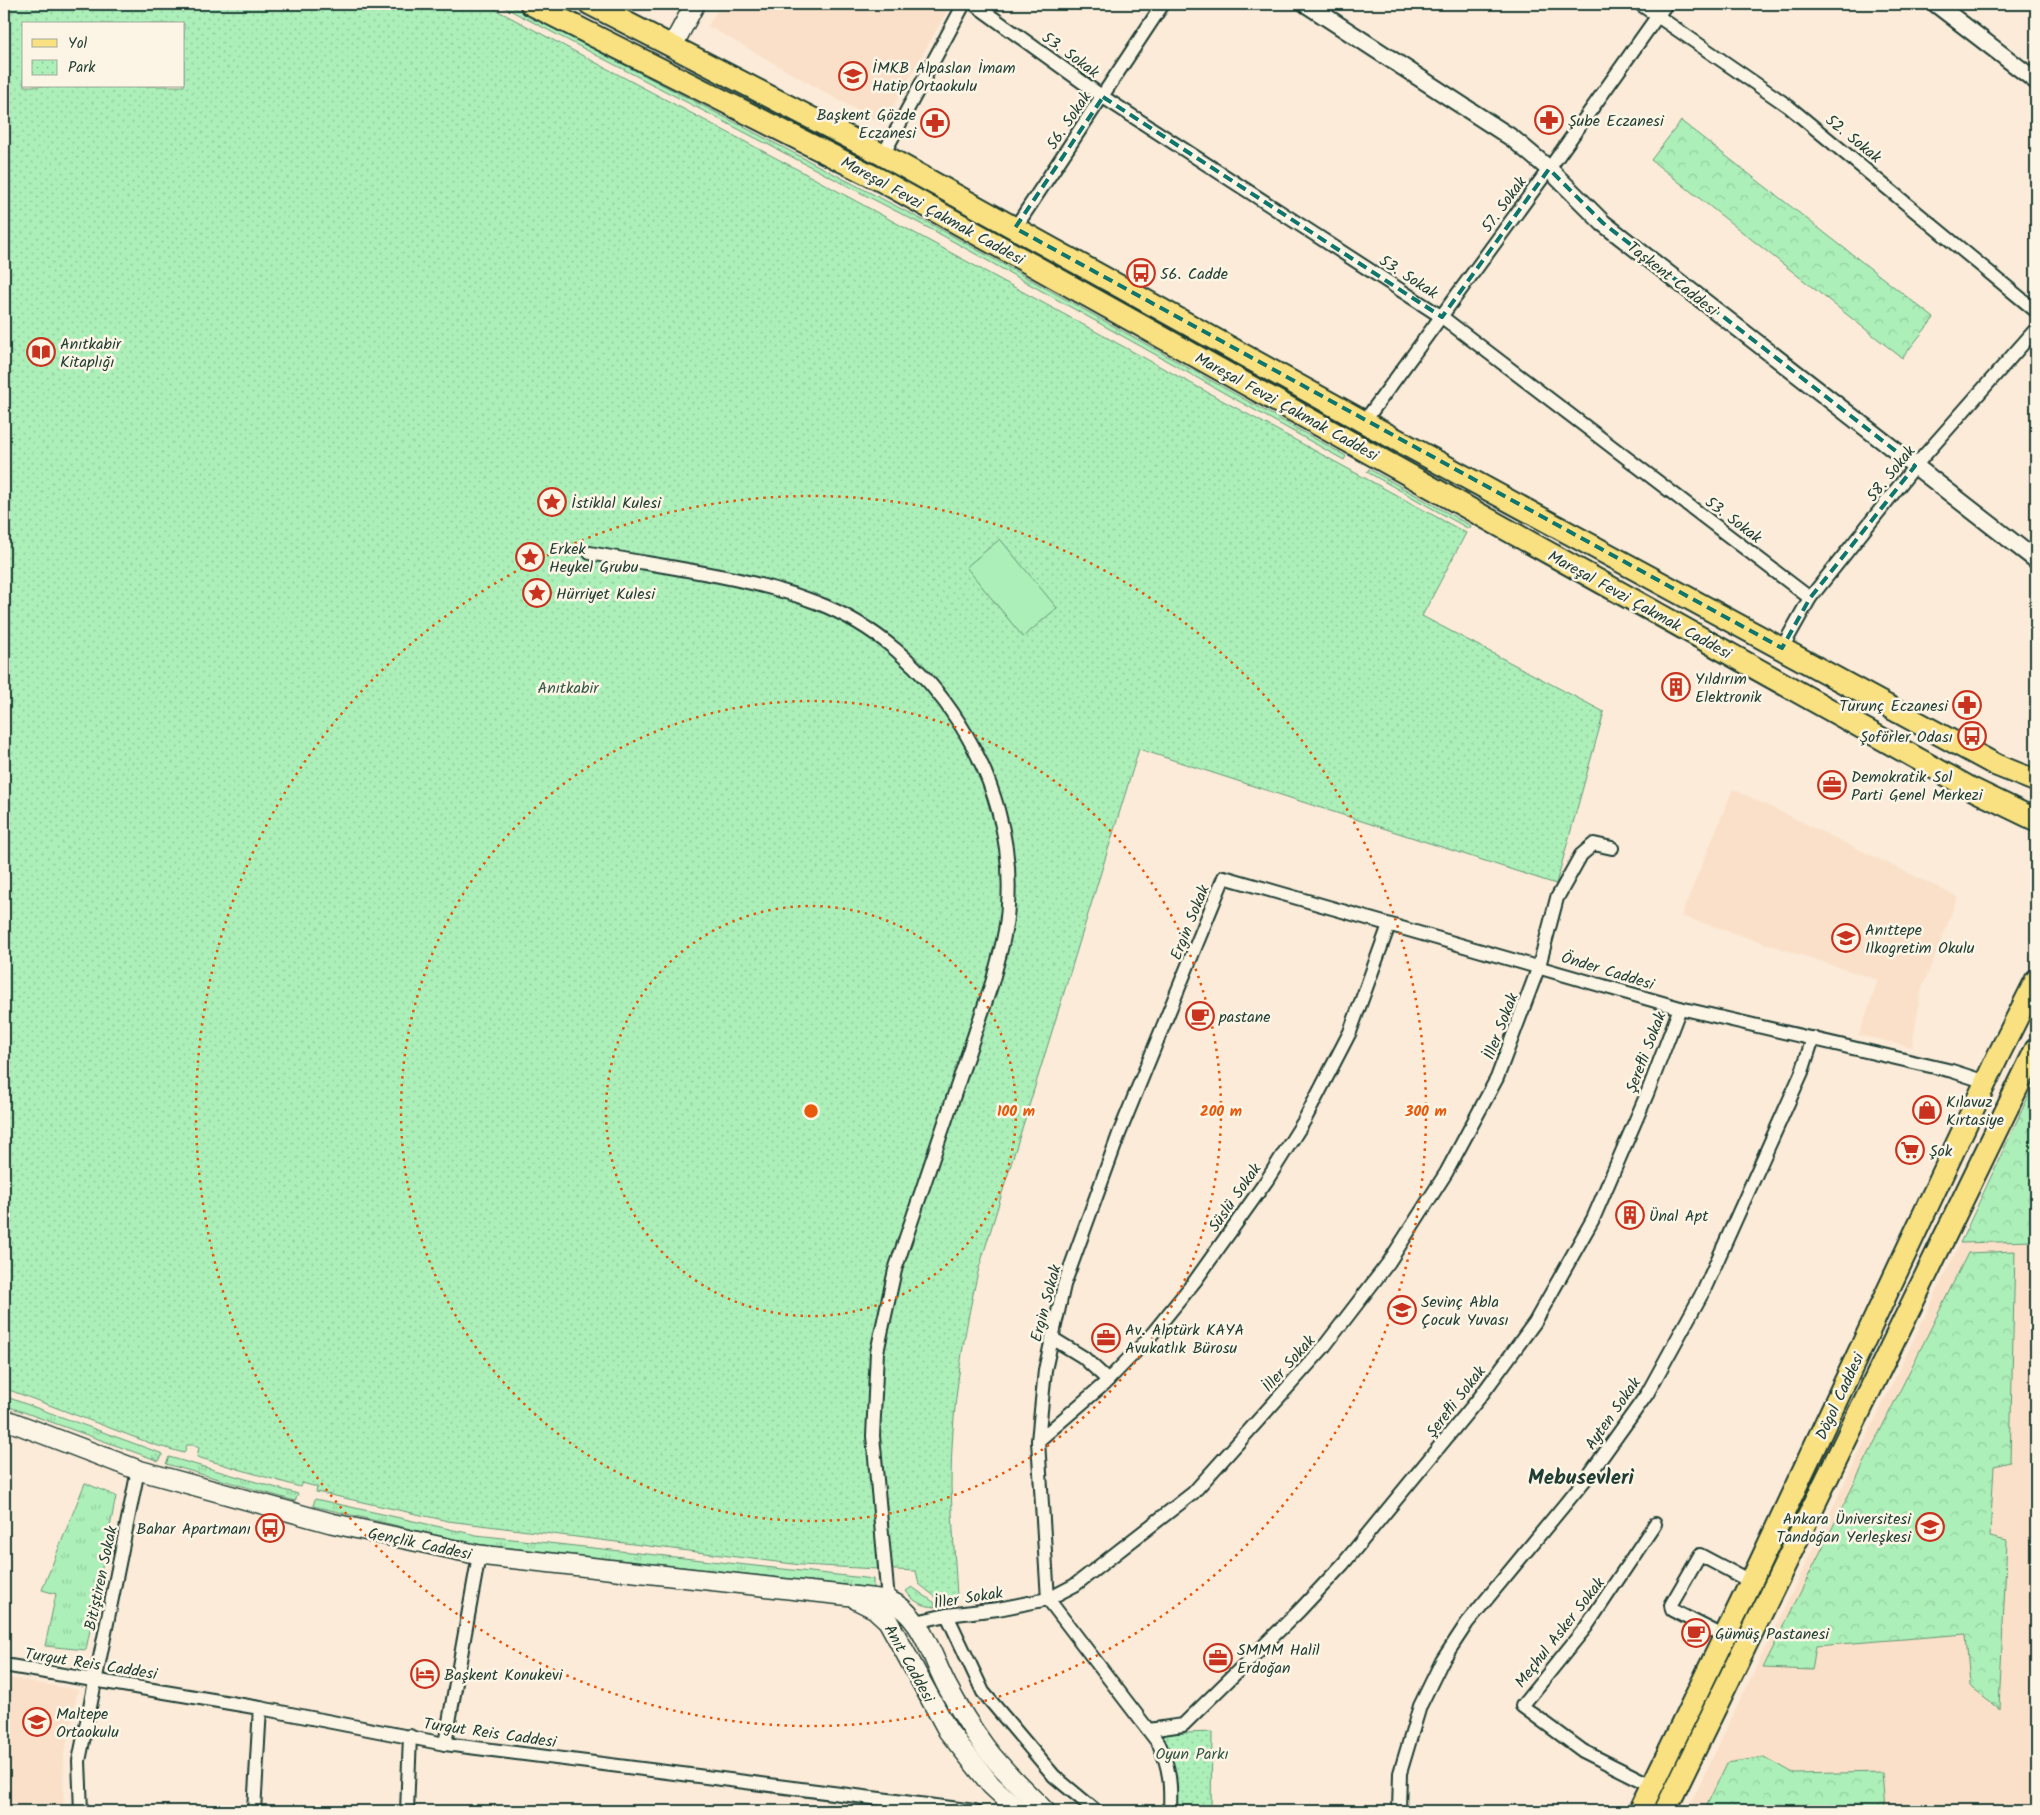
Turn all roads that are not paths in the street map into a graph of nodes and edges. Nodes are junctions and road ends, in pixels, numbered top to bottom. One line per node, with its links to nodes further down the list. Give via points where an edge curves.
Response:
1 (531, 4): 28 (main road, Mareşal Fevzi Çakmak Caddesi, via 882,181 1970,788)
2 (590, 4): 12 (main road, Mareşal Fevzi Çakmak Caddesi)
3 (695, 4): 12 (main road)
4 (964, 4): 15 (street)
5 (974, 4): 14 (street, 53. Sokak)
6 (1163, 4): 14 (street, 56. Sokak)
7 (1306, 4): 16 (street, Taşkent Caddesi, via 1512,138)
8 (1640, 4): 11 (street, 52. Sokak)
9 (1666, 4): 11 (street, 57. Sokak)
10 (1936, 4): 13 (street)
11 (1658, 15): 16 (street, 57. Sokak); 18 (street, 52. Sokak, via 1788,106)
12 (673, 46): 15 (main road, Mareşal Fevzi Çakmak Caddesi)
13 (2036, 81)
14 (1103, 97): 17 (street, 56. Sokak); 19 (street, 53. Sokak)
15 (882, 155): 17 (main road, Mareşal Fevzi Çakmak Caddesi)
16 (1549, 169): 19 (street, 57. Sokak); 22 (street, Taşkent Caddesi, via 1603,224)
17 (1015, 228): 21 (main road, Mareşal Fevzi Çakmak Caddesi)
18 (2036, 311)
19 (1442, 317): 21 (street, 57. Sokak); 25 (street, 53. Sokak)
20 (2036, 329): 22 (street, 58. Sokak)
21 (1364, 422): 26 (main road, Mareşal Fevzi Çakmak Caddesi)
22 (1916, 466): 24 (street, Taşkent Caddesi); 25 (street, 58. Sokak)
23 (590, 553): 48 (street, via 774,588 816,602 868,628 913,664 943,697 981,762 999,819 1009,887 1000,952 895,1270 877,1352 873,1436)
24 (2036, 560)
25 (1810, 598): 26 (street, 58. Sokak)
26 (1782, 648): 27 (main road, Mareşal Fevzi Çakmak Caddesi, via 1996,764)
27 (2036, 780)
28 (2036, 820)
29 (1612, 848): 32 (street, İller Sokak, via 1594,844 1581,856 1557,898)
30 (1224, 877): 31 (street, Önder Caddesi); 38 (street, Ergin Sokak, via 1118,1134 1064,1285)
31 (1389, 925): 32 (street, Önder Caddesi); 39 (street, Süslü Sokak, via 1350,1032 1294,1136 1195,1281 1148,1339)
32 (1540, 966): 34 (street, Önder Caddesi); 47 (street, İller Sokak, via 1493,1087 1446,1174 1355,1308 1193,1493 1076,1585)
33 (2036, 980): 37 (main road, Dögol Caddesi)
34 (1680, 1008): 35 (street, Önder Caddesi); 56 (street, Şerefli Sokak, via 1593,1219 1534,1322 1480,1398 1344,1564 1299,1611 1183,1725)
35 (1813, 1038): 37 (street, Önder Caddesi); 70 (street, Ayten Sokak, via 1802,1072 1704,1290 1647,1394 1589,1474 1467,1623 1442,1661 1420,1706 1402,1764)
36 (2036, 1049): 72 (main road, Dögol Caddesi)
37 (1986, 1082): 45 (main road, Dögol Caddesi)
38 (1052, 1338): 39 (street, via 1083,1357); 41 (street, Ergin Sokak, via 1045,1370)
39 (1108, 1380): 41 (street, Süslü Sokak)
40 (4, 1419): 42 (main road, Gençlik Caddesi)
41 (1038, 1441): 47 (street, Ergin Sokak)
42 (138, 1470): 44 (main road, Gençlik Caddesi, via 331,1523); 54 (street, Bitiştiren Sokak)
43 (1655, 1524): 59 (street, Meçhul Asker Sokak, via 1586,1627 1522,1706 1583,1751)
44 (479, 1555): 46 (main road, Gençlik Caddesi); 58 (street)
45 (1751, 1582): 52 (main road, Dögol Caddesi); 52 (street, via 1700,1554 1671,1605 1672,1610)
46 (851, 1597): 48 (main road, Anıt Caddesi); 51 (main road, Anıt Caddesi, via 879,1612)
47 (1048, 1599): 49 (street, İller Sokak); 56 (street)
48 (888, 1600): 50 (main road, Anıt Caddesi, via 896,1603); 51 (main road)
49 (947, 1615): 50 (street, İller Sokak); 68 (street, via 984,1692 1054,1776)
50 (916, 1622): 67 (main road, Anıt Caddesi, via 964,1716 1002,1768)
51 (892, 1627): 66 (main road, Anıt Caddesi, via 948,1731 991,1784)
52 (1725, 1637): 59 (main road, Dögol Caddesi)
53 (4, 1665): 54 (street, Turgut Reis Caddesi)
54 (96, 1680): 55 (street, Turgut Reis Caddesi); 61 (street, Bitiştiren Sokak, via 79,1761)
55 (260, 1708): 57 (street, Turgut Reis Caddesi); 62 (street)
56 (1149, 1730): 69 (street, via 1168,1763)
57 (410, 1736): 58 (street, Turgut Reis Caddesi); 63 (street)
58 (445, 1744): 60 (street, Turgut Reis Caddesi)
59 (1653, 1786): 71 (main road, Dögol Caddesi)
60 (933, 1808): 64 (street, Turgut Reis Caddesi)
61 (81, 1811)
62 (254, 1811)
63 (407, 1811)
64 (975, 1811)
65 (1002, 1811): 66 (street)
66 (1019, 1811)
67 (1045, 1811)
68 (1096, 1811)
69 (1170, 1811)
70 (1399, 1811)
71 (1640, 1811)
72 (1665, 1811)

